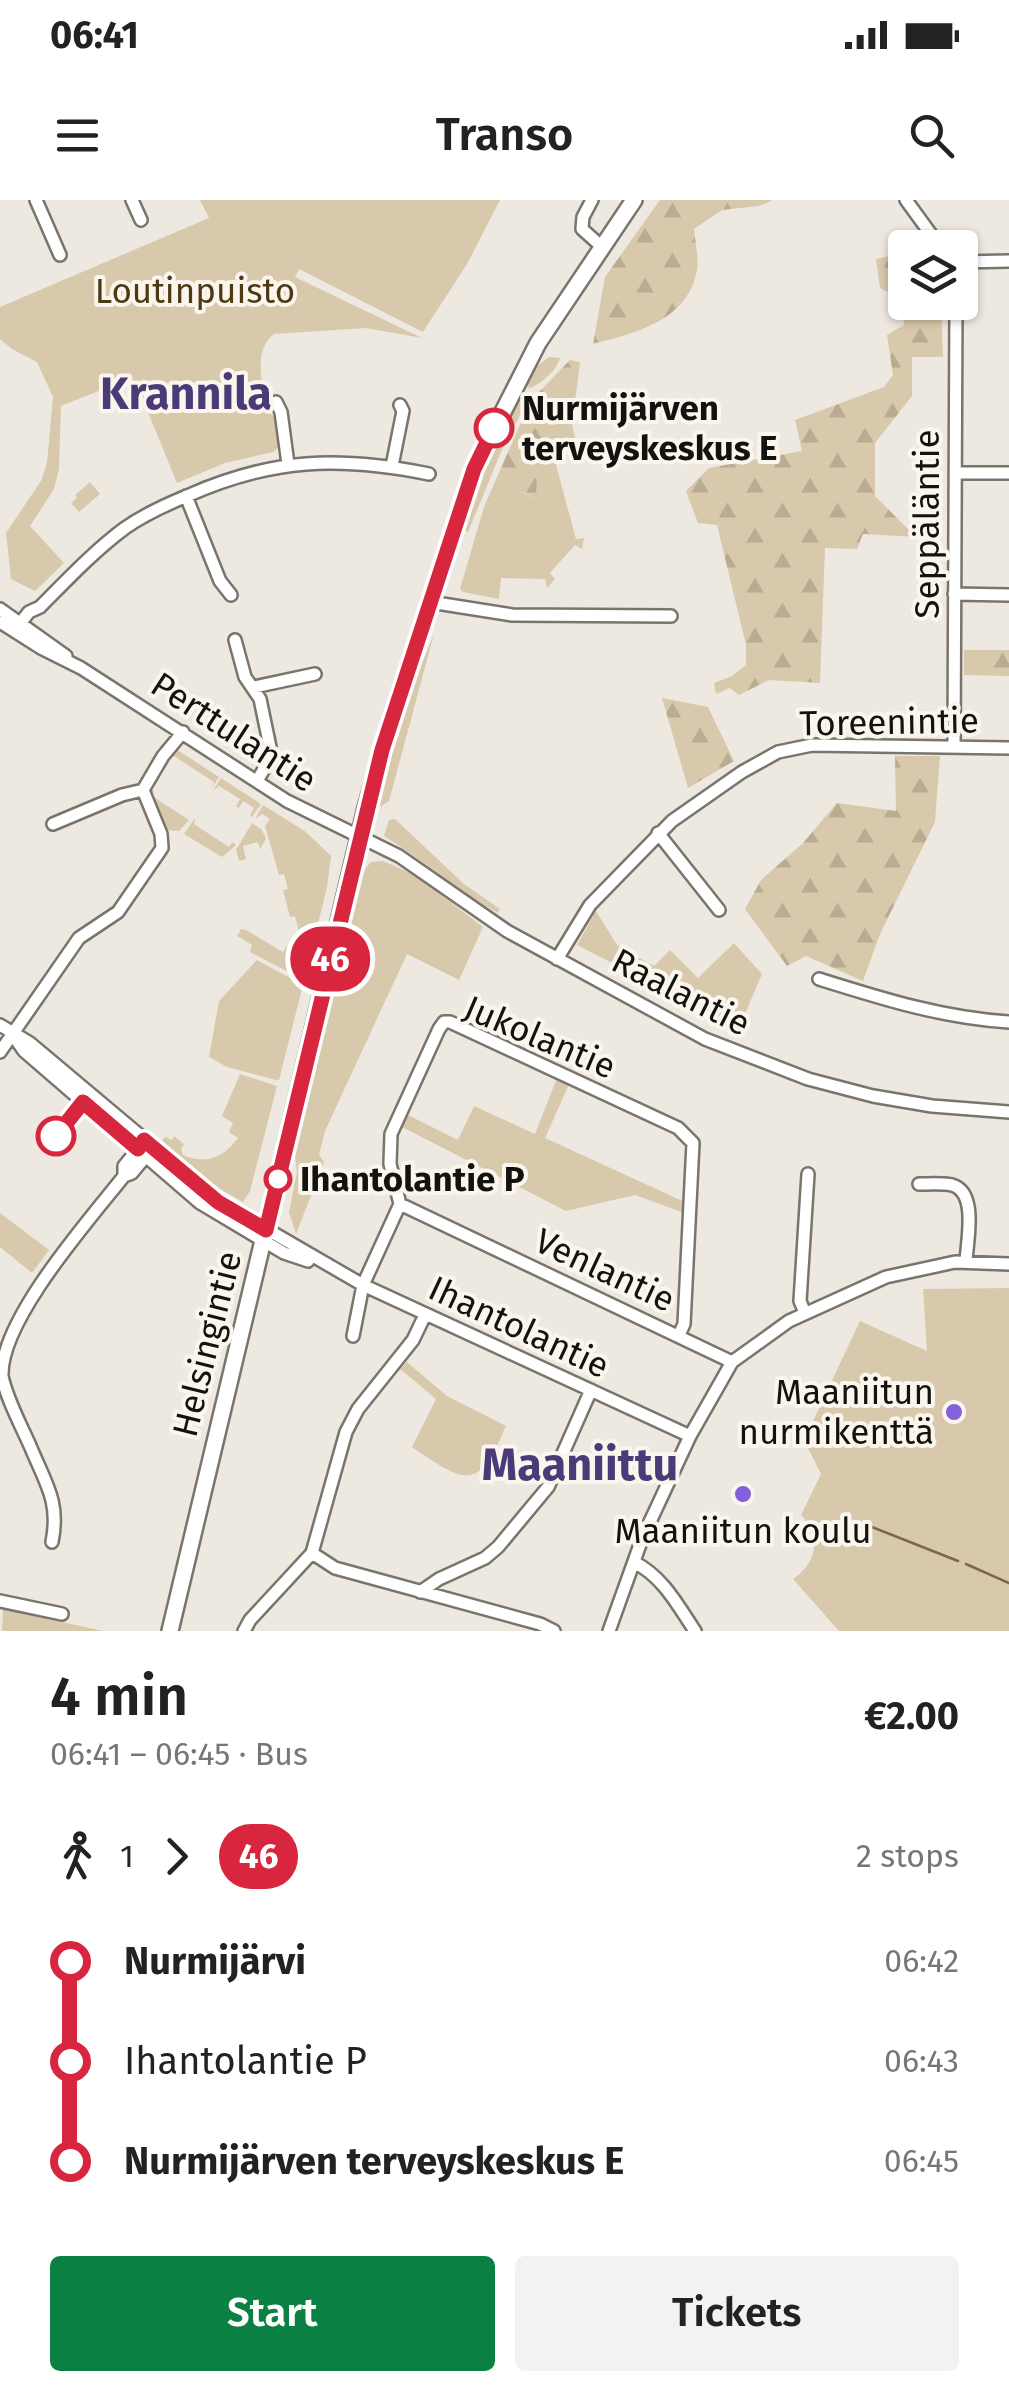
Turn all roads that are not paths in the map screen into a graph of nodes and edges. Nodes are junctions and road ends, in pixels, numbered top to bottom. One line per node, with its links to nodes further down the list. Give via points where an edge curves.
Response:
1 (36, 200): 9 (street)
2 (132, 200): 6 (street)
3 (592, 200): 8 (street, via 582,229)
4 (634, 200): 8 (main road, Helsingintie)
5 (906, 200): 7 (street)
6 (140, 220)
7 (928, 230)
8 (601, 246): 24 (main road, Helsingintie, via 538,343 482,452)
9 (60, 255)
10 (1009, 261): 11 (street)
11 (978, 262)
12 (956, 320): 17 (street, Seppäläntie)
13 (276, 402): 15 (street)
14 (400, 405): 16 (street)
15 (288, 464): 16 (street); 20 (street)
16 (392, 466): 19 (street)
17 (955, 473): 18 (street); 21 (street, Seppäläntie)
18 (1009, 473)
19 (429, 474)
20 (186, 496): 22 (street); 28 (street, via 126,528 29,612)
21 (954, 594): 23 (street); 33 (street, Seppäläntie)
22 (231, 595)
23 (1009, 595)
24 (430, 602): 26 (street, via 512,615); 39 (main road, Helsingintie)
25 (0, 609): 28 (street, Perttulantie)
26 (671, 616)
27 (0, 622): 28 (street, Perttulantie)
28 (23, 630): 32 (street, Perttulantie)
29 (235, 640): 31 (street)
30 (314, 674): 31 (street)
31 (254, 687): 35 (street, via 270,747)
32 (179, 730): 35 (street, Perttulantie); 36 (street)
33 (954, 746): 34 (street, Toreenintie); 38 (street, Toreenintie, via 788,748 710,792)
34 (1009, 748)
35 (257, 781): 39 (street, Perttulantie)
36 (143, 790): 37 (street); 45 (street, via 162,848 118,912 79,938)
37 (53, 824)
38 (658, 833): 40 (street); 41 (street, Toreenintie, via 590,906)
39 (360, 838): 41 (street, Raalantie, via 408,861 488,920); 52 (main road, Helsingintie)
40 (720, 910)
41 (557, 959): 47 (street, Raalantie, via 705,1039 808,1079 932,1106)
42 (820, 979): 43 (street, via 908,1007)
43 (1009, 1022)
44 (0, 1025): 45 (street, Ihantolantie)
45 (13, 1034): 46 (street); 48 (street, Ihantolantie)
46 (0, 1052)
47 (1009, 1112)
48 (142, 1149): 52 (street, Ihantolantie); 63 (street, via 21,1308 2,1361 9,1396 56,1510)
49 (808, 1174): 56 (street)
50 (918, 1184): 53 (street, via 962,1190 968,1201)
51 (400, 1204): 55 (street); 58 (street, Venlantie); 58 (street, Jukolantie, via 391,1134 439,1028 450,1022 678,1128 693,1143)
52 (265, 1235): 55 (street, Ihantolantie); 69 (main road, Helsingintie)
53 (966, 1261): 54 (street); 56 (street, via 886,1277)
54 (1009, 1264)
55 (362, 1285): 57 (street, Ihantolantie); 59 (street)
56 (804, 1313): 60 (street)
57 (425, 1315): 61 (street, Ihantolantie); 64 (street, via 346,1432)
58 (679, 1335): 60 (street, Venlantie)
59 (353, 1336)
60 (732, 1362): 62 (street)
61 (591, 1390): 62 (street, Ihantolantie); 66 (street, via 548,1487 498,1547)
62 (690, 1436): 65 (street)
63 (52, 1542)
64 (312, 1553): 66 (street, via 336,1568); 70 (street)
65 (634, 1562): 72 (street); 73 (street, via 661,1581)
66 (420, 1592): 71 (street)
67 (0, 1601): 68 (street)
68 (62, 1614)
69 (170, 1631)
70 (244, 1631)
71 (554, 1631)
72 (609, 1631)
73 (695, 1631)

